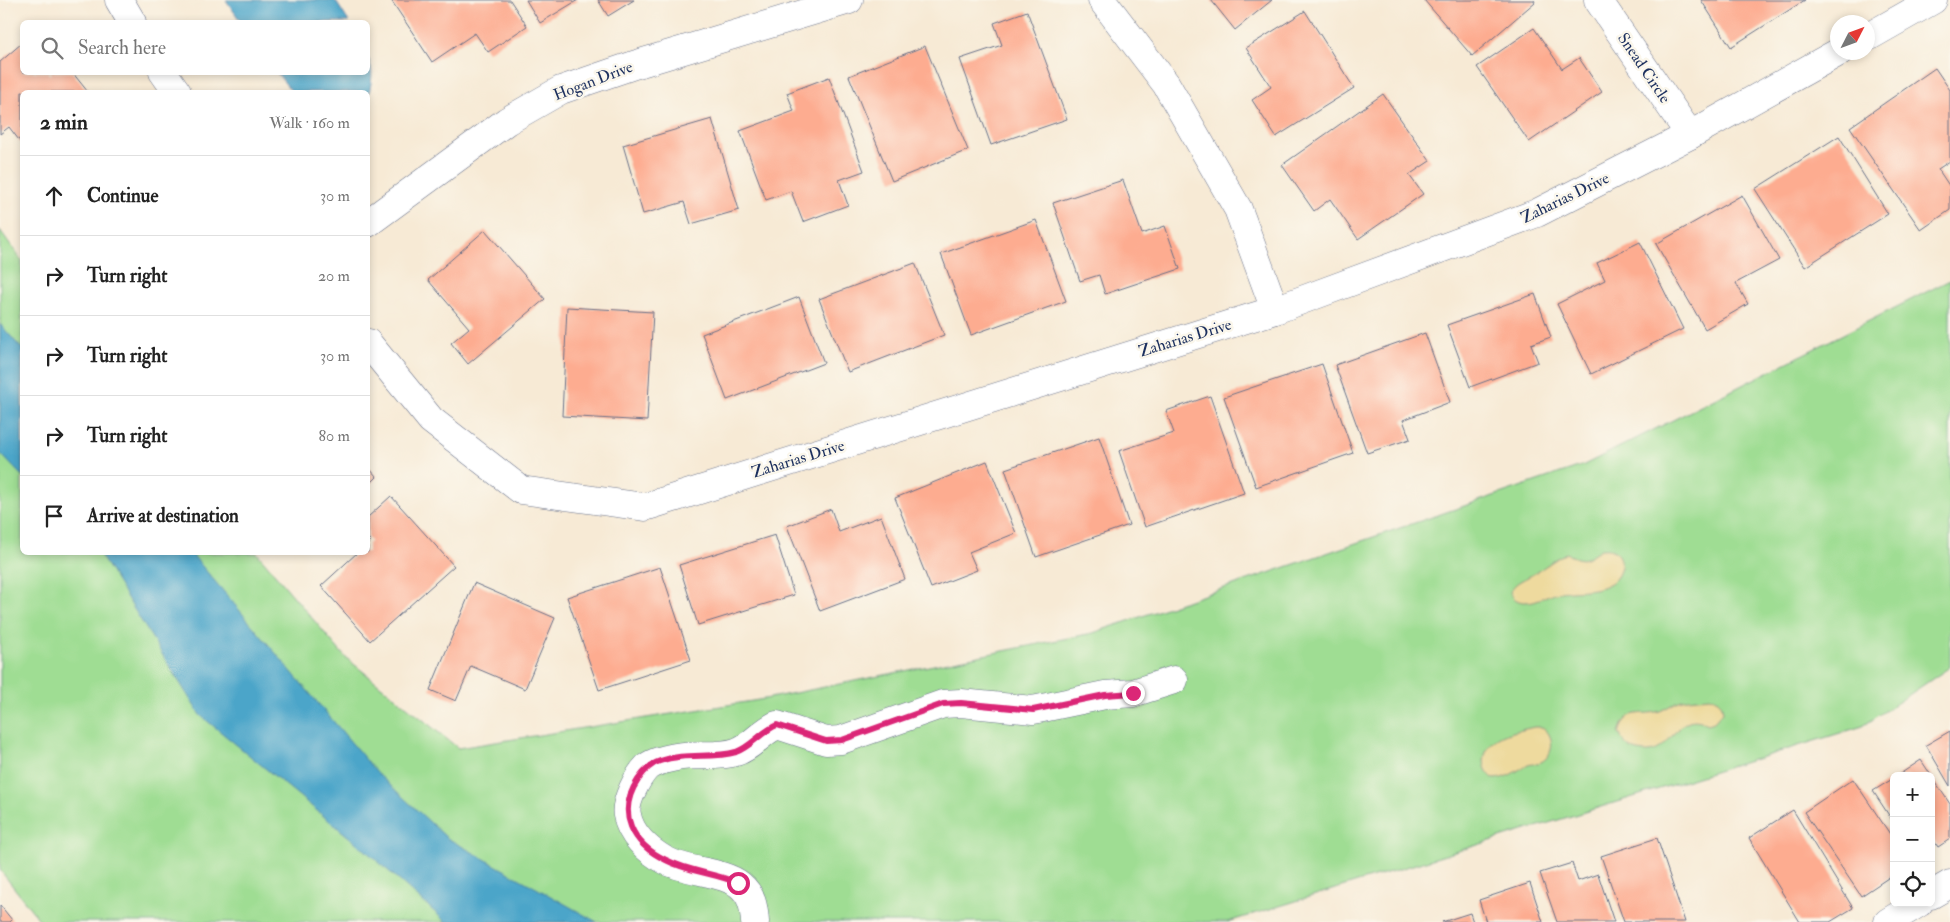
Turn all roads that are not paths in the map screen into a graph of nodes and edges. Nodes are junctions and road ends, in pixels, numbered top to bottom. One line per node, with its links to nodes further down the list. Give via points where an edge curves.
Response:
1 (119, 0): 6 (street)
2 (849, 0): 12 (street, Hogan Drive, via 561,90 507,121)
3 (1102, 0): 13 (street, via 1166,84 1238,209)
4 (1598, 0): 11 (street, Snead Circle)
5 (1933, 0): 7 (street)
6 (131, 20)
7 (1875, 32)
8 (1830, 57): 11 (street, Zaharias Drive)
9 (165, 75): 10 (street)
10 (176, 90)
11 (1690, 136): 13 (street, Zaharias Drive, via 1536,213)
12 (370, 223)
13 (1275, 310): 14 (street, Zaharias Drive, via 646,507 521,490 431,420)
14 (370, 345)
15 (1174, 680): 19 (street, via 1133,693 1105,695 1033,710 943,704 842,740 826,741 777,725 738,751 683,756 660,761 647,768 631,791 626,813 632,829 646,846 665,860 738,883 753,904)
16 (1950, 884): 17 (street)
17 (1935, 893)
18 (1912, 907): 20 (street)
19 (755, 922)
20 (1888, 922)

